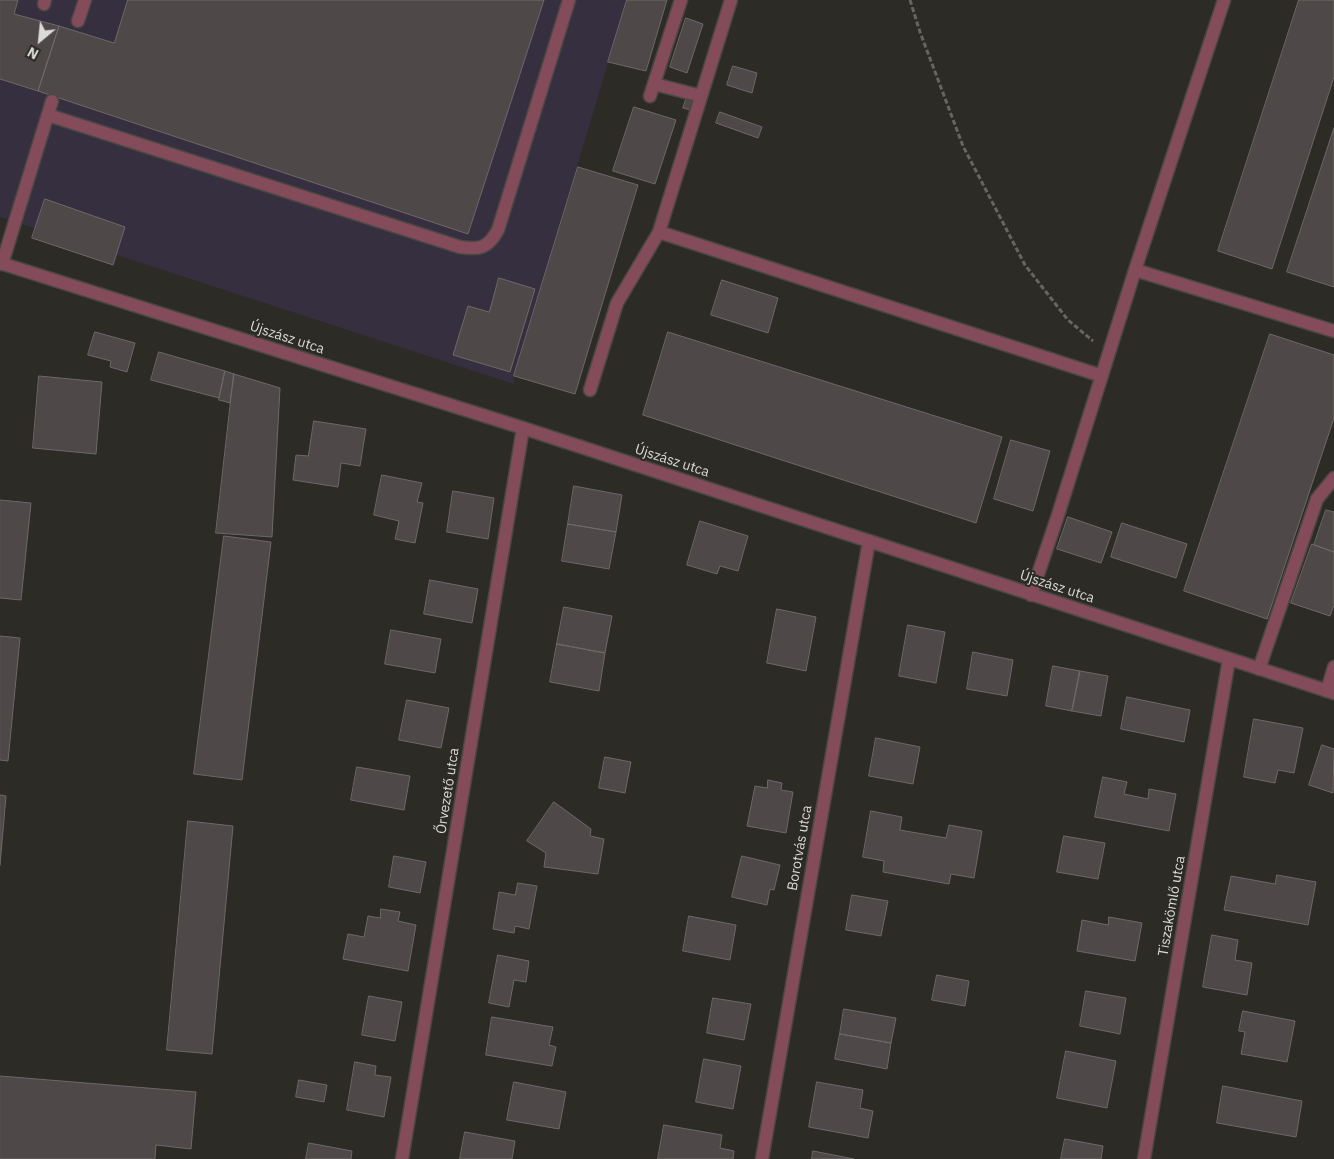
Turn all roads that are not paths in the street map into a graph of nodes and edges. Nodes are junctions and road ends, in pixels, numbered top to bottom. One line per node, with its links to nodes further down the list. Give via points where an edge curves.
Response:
1 (85, 0): 6 (street)
2 (569, 0): 9 (street, via 498,230 484,247 460,247)
3 (681, 0): 7 (street, via 652,90)
4 (731, 0): 7 (street)
5 (1224, 0): 12 (street)
6 (78, 21)
7 (701, 96): 10 (street)
8 (52, 101): 9 (street)
9 (48, 115): 11 (street)
10 (659, 232): 14 (street); 15 (street, via 617,303)
11 (1, 264): 16 (street, Újszász utca)
12 (1135, 270): 13 (street); 14 (street)
13 (1334, 331)
14 (1102, 376): 19 (street)
15 (590, 390)
16 (523, 428): 18 (street, Újszász utca); 24 (street, Őrvezető utca)
17 (1334, 478): 22 (street, via 1316,500)
18 (868, 541): 19 (street, Újszász utca); 25 (street, Borotvás utca)
19 (1031, 594): 20 (street, Újszász utca)
20 (1229, 659): 22 (street, Újszász utca); 26 (street, Tiszakömlő utca)
21 (1334, 667): 23 (street)
22 (1259, 669): 23 (street, Újszász utca)
23 (1330, 692)
24 (402, 1159)
25 (762, 1159)
26 (1144, 1159)

